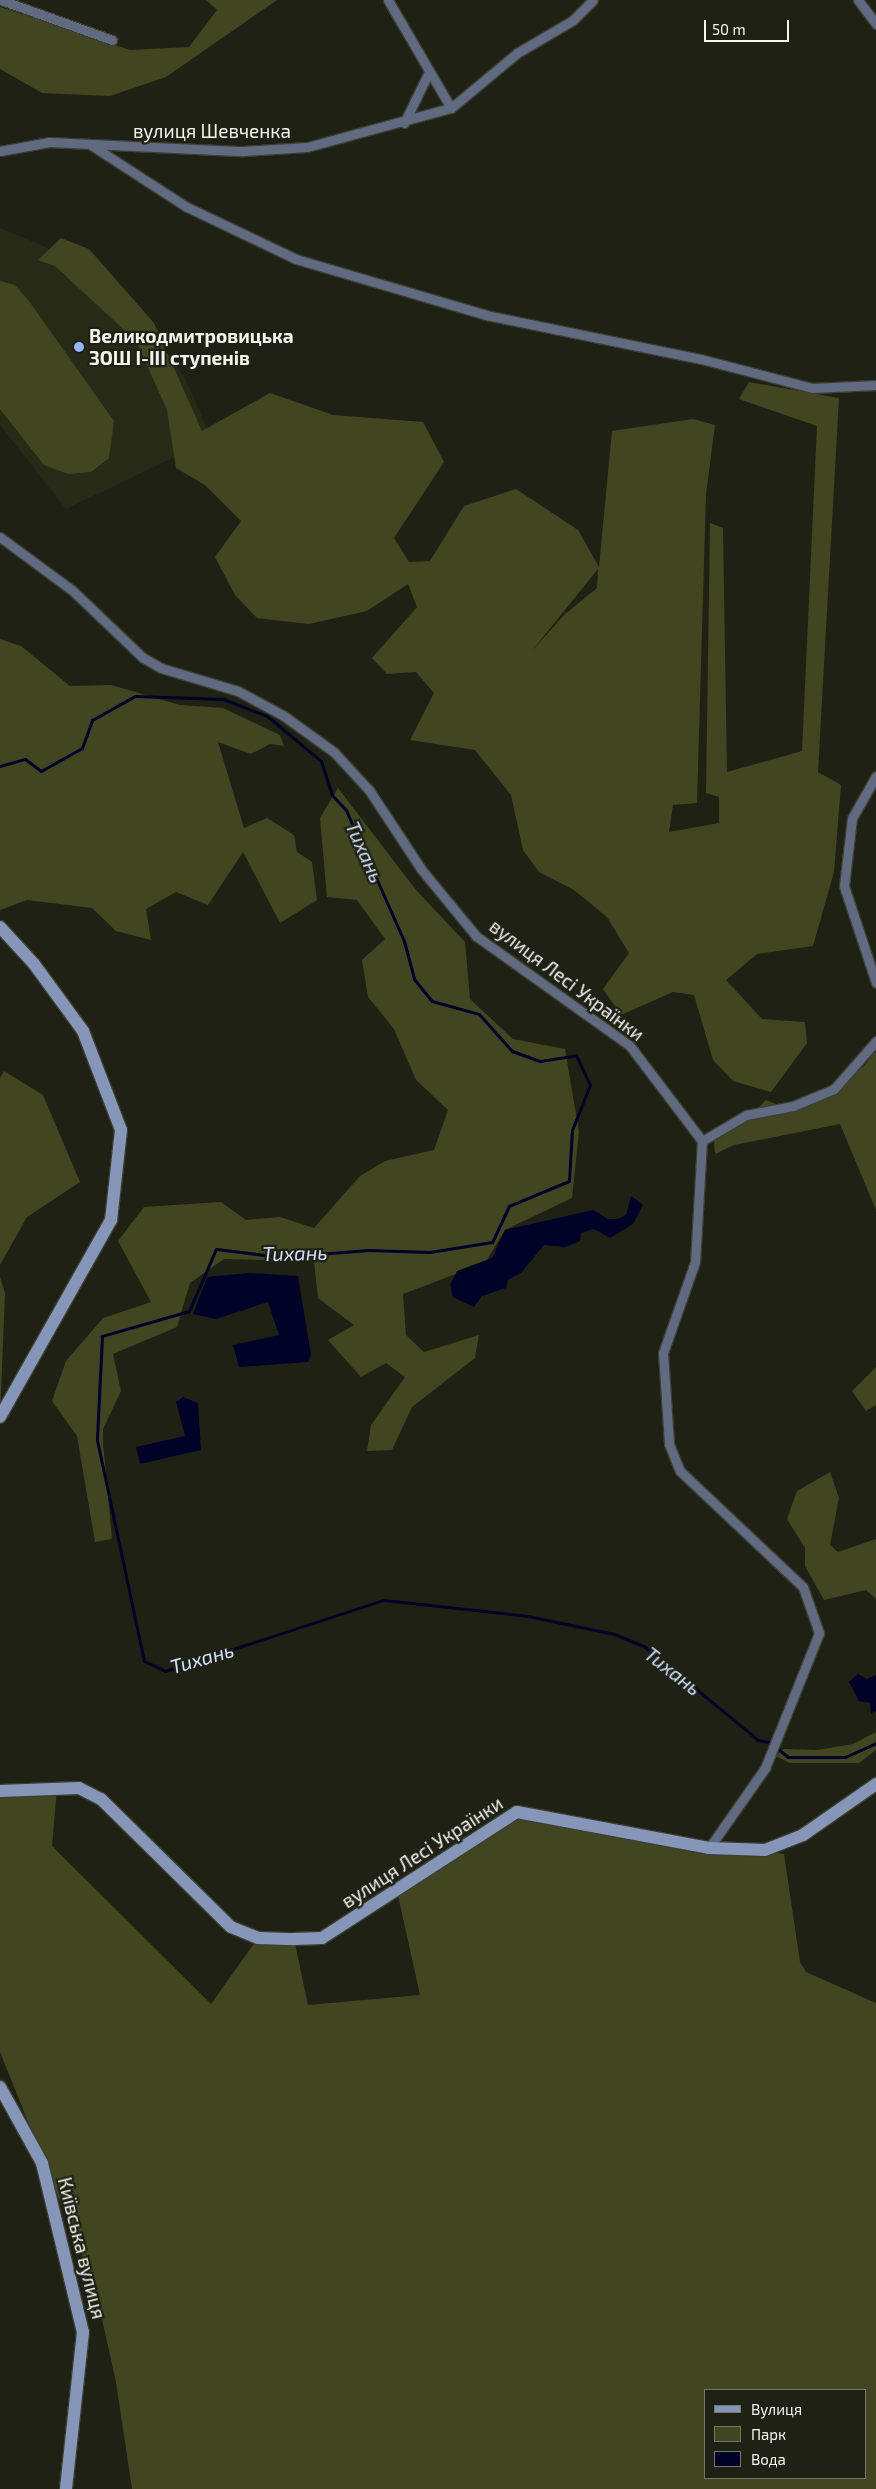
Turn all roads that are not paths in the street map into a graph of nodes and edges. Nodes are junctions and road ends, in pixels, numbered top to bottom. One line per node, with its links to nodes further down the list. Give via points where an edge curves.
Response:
1 (0, 0): 6 (street)
2 (388, 0): 7 (street)
3 (593, 0): 8 (street, вулиця Шевченка, via 573,20 517,53)
4 (858, 0): 5 (street)
5 (876, 24)
6 (112, 40)
7 (429, 72): 8 (street); 9 (street)
8 (451, 108): 9 (street, вулиця Шевченка)
9 (404, 123): 10 (street, вулиця Шевченка, via 307,147 243,151)
10 (91, 145): 11 (street, вулиця Шевченка, via 49,142); 12 (street, via 187,207 296,259 486,315 701,359 812,388)
11 (0, 151)
12 (876, 385)
13 (0, 536): 18 (street, вулиця Лесі Українки, via 72,590 142,657 161,668 238,691 284,716 334,752 369,790 420,869 476,936 630,1046)
14 (876, 776): 16 (street, via 852,818 844,886)
15 (0, 927): 19 (street, via 34,964 83,1031 121,1130 111,1220)
16 (876, 983)
17 (876, 1041): 18 (street, via 834,1089 793,1106 746,1115)
18 (702, 1141): 22 (street, via 694,1262 663,1353 669,1444 680,1471 803,1587 819,1633 765,1768)
19 (0, 1417)
20 (876, 1784): 22 (street, вулиця Лесі Українки, via 803,1835 765,1850)
21 (0, 1791): 22 (street, вулиця Лесі Українки, via 79,1788 100,1799 231,1927 258,1938 322,1938 517,1812)
22 (709, 1848)
23 (0, 2087): 24 (street, Київська вулиця, via 42,2163 83,2332)
24 (66, 2489)

